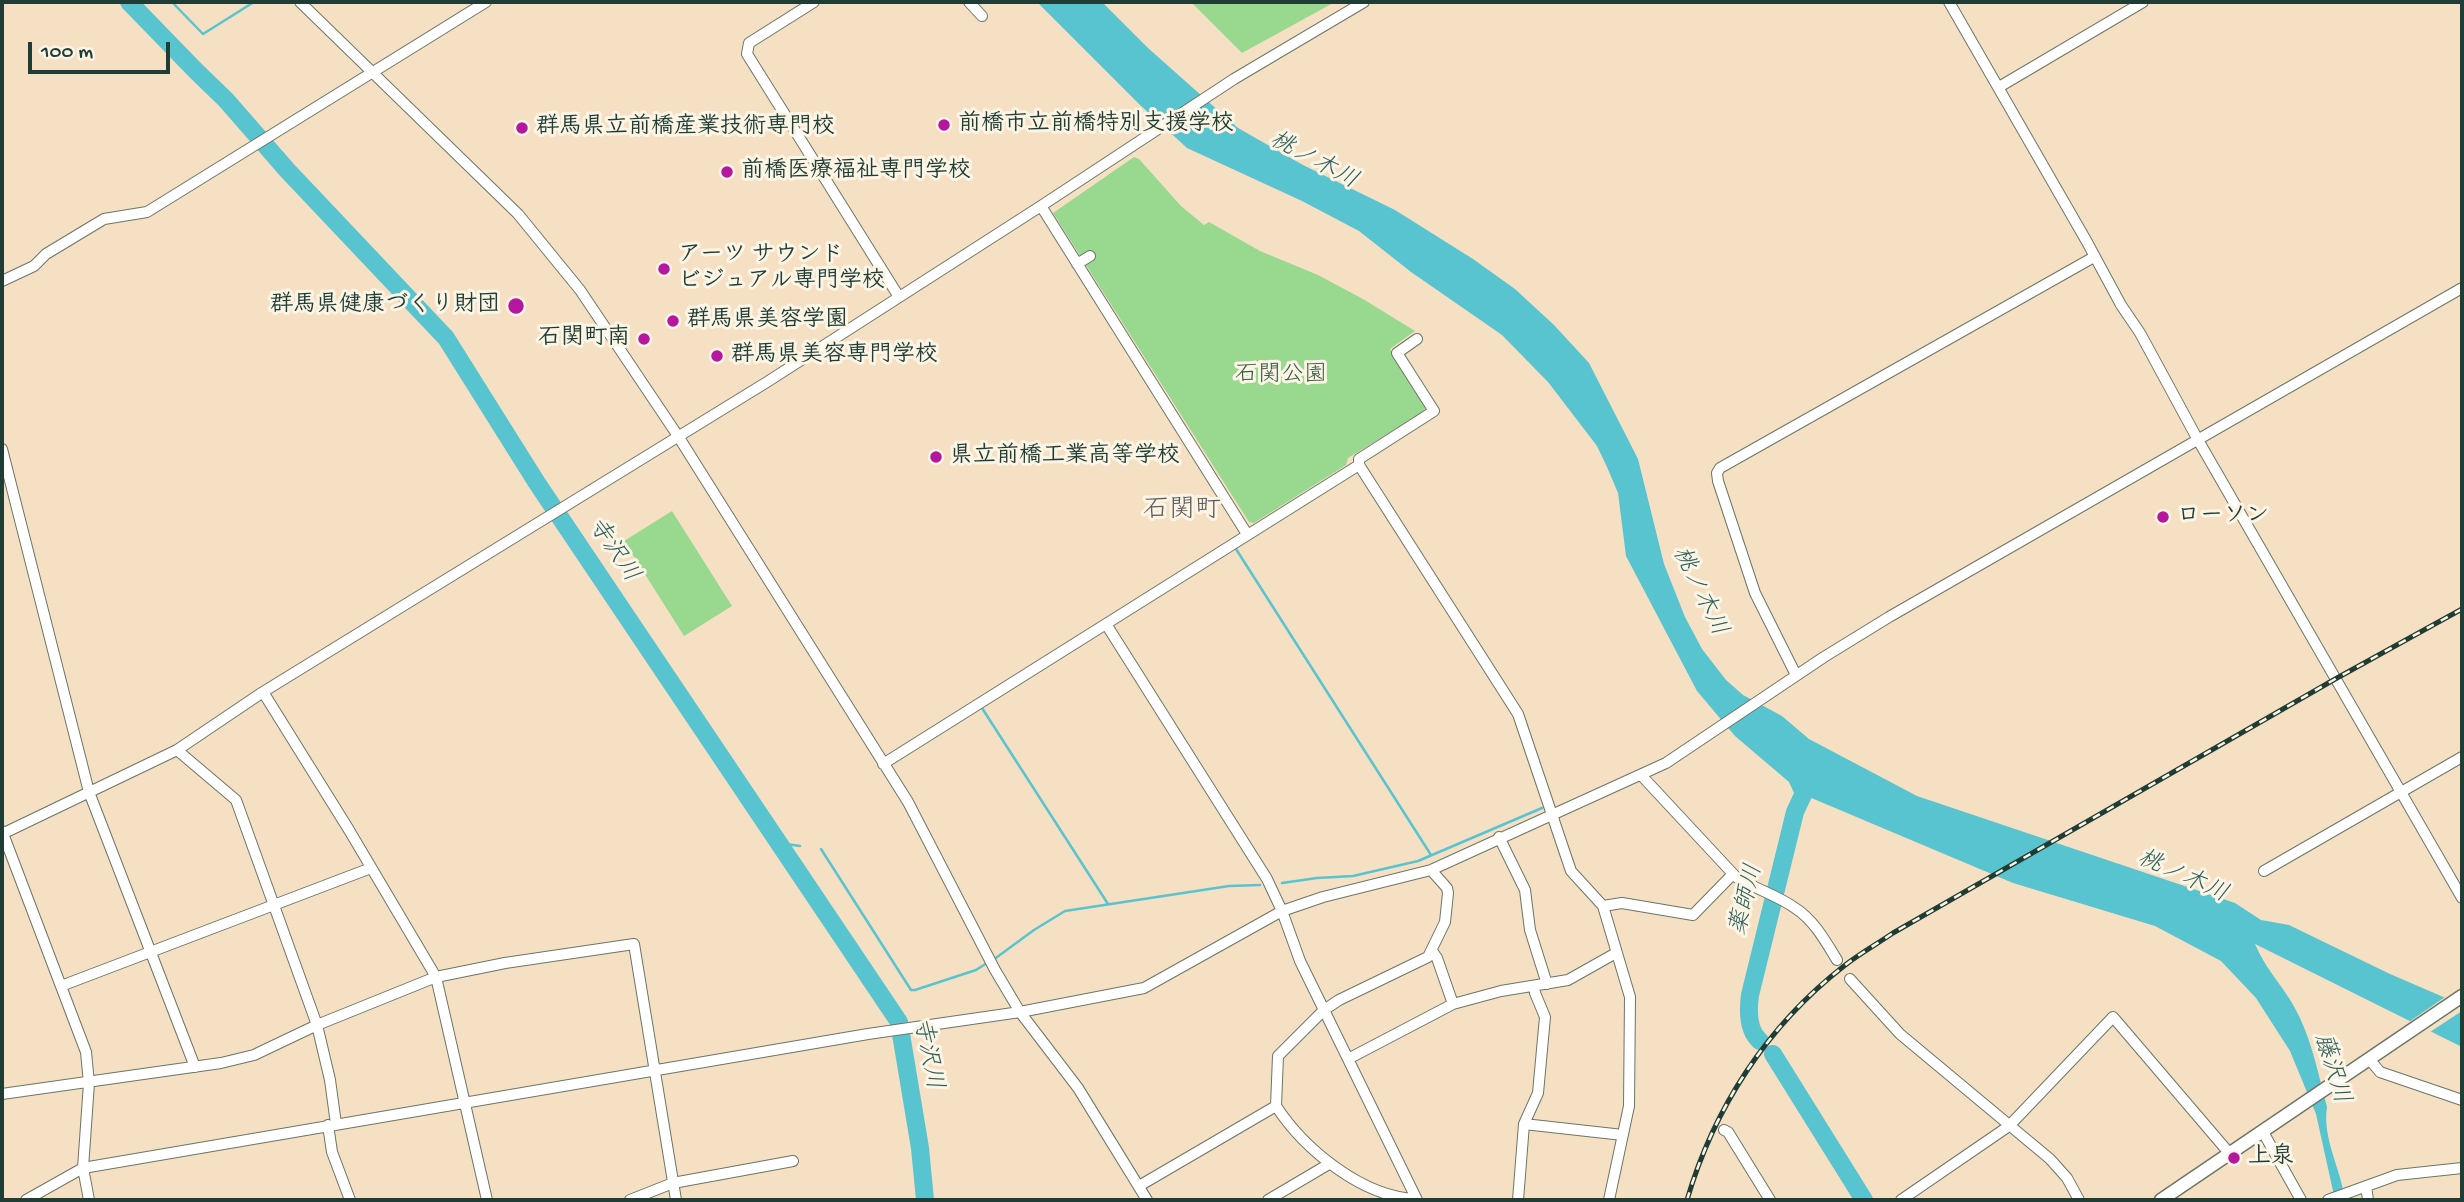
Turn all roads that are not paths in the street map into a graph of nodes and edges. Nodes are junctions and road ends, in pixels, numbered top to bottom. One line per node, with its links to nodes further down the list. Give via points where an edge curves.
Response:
1 (300, 2): 9 (street)
2 (486, 2): 9 (street)
3 (814, 2): 17 (street, via 749,43 747,54)
4 (969, 2): 8 (street)
5 (1364, 2): 11 (street, via 1225,85)
6 (2143, 2): 10 (street)
7 (1953, 3): 10 (street)
8 (982, 16)
9 (374, 72): 15 (street, via 147,212 104,219 34,266); 19 (street, via 550,250)
10 (1999, 87): 13 (street)
11 (1041, 206): 14 (street); 17 (street)
12 (1090, 256): 14 (street)
13 (2094, 257): 20 (street); 25 (street, via 1720,468 1718,481 1755,593)
14 (1077, 264): 23 (street)
15 (2, 281)
16 (2462, 288): 20 (street)
17 (899, 297): 19 (street)
18 (1417, 339): 22 (street, via 1397,353 1434,411 1359,459)
19 (678, 436): 26 (street); 29 (street)
20 (2198, 440): 25 (street, via 1889,617); 32 (street)
21 (2, 449): 31 (street)
22 (1359, 465): 23 (street); 33 (street, via 1518,714)
23 (1247, 534): 24 (street)
24 (1106, 624): 29 (street); 43 (street, via 1267,879)
25 (1792, 678): 30 (street, via 1699,742)
26 (263, 692): 27 (street); 36 (street)
27 (177, 751): 31 (street); 41 (street, via 236,800)
28 (2462, 757): 32 (street)
29 (883, 764): 56 (street, via 908,802)
30 (1641, 775): 33 (street); 39 (street)
31 (89, 792): 34 (street); 45 (street)
32 (2402, 792): 38 (street); 40 (street)
33 (1553, 814): 35 (street); 42 (street, via 1571,871)
34 (2, 833): 51 (street)
35 (1499, 837): 37 (street); 50 (street, via 1525,890 1530,929)
36 (371, 868): 41 (street); 48 (street)
37 (1431, 870): 43 (street); 44 (street, via 1448,893 1445,922)
38 (2264, 871)
39 (1733, 874): 42 (street, via 1693,915 1622,903); 47 (street, via 1799,910)
40 (2462, 898)
41 (274, 905): 45 (street); 57 (street)
42 (1603, 906): 46 (street)
43 (1282, 911): 55 (street); 56 (street, via 1144,988)
44 (1432, 951): 54 (street); 55 (street)
45 (150, 952): 51 (street); 60 (street)
46 (1616, 953): 50 (street, via 1568,980); 72 (street, via 1630,997 1629,1106)
47 (1837, 960)
48 (436, 977): 57 (street); 61 (street, via 634,944); 65 (street)
49 (1850, 979): 69 (street, via 1900,1034)
50 (1547, 984): 52 (street)
51 (61, 986): 62 (street, via 86,1052)
52 (1534, 986): 54 (street); 67 (street, via 1545,1017 1538,1093)
53 (2462, 996): 59 (main road)
54 (1453, 1004): 58 (street)
55 (1324, 1010): 58 (street); 66 (street, via 1278,1056)
56 (1020, 1012): 61 (street); 79 (street, via 1079,1088)
57 (317, 1025): 60 (street, via 254,1055); 68 (street, via 330,1080)
58 (1348, 1059): 89 (street)
59 (2370, 1060): 64 (street, via 2380,1072); 71 (main road)
60 (195, 1067): 62 (street)
61 (655, 1070): 65 (street); 78 (street)
62 (89, 1083): 63 (street); 76 (street)
63 (2, 1094)
64 (2462, 1100)
65 (466, 1103): 68 (street); 84 (street)
66 (1276, 1106): 75 (street); 79 (street)
67 (1524, 1124): 72 (street); 90 (street)
68 (332, 1125): 76 (street); 83 (street, via 332,1152)
69 (2010, 1126): 73 (street, via 2113,1017); 93 (street); 94 (street, via 2058,1168)
70 (1724, 1130): 92 (street)
71 (2263, 1132): 73 (main road); 96 (street)
72 (1623, 1135): 91 (street)
73 (2230, 1154): 95 (main road)
74 (793, 1161): 78 (street)
75 (1329, 1164): 88 (street); 89 (street, via 1373,1189)
76 (83, 1168): 81 (street); 82 (street)
77 (2462, 1168): 80 (street, via 2414,1172)
78 (673, 1183): 85 (street); 86 (street)
79 (1139, 1186): 87 (street)
80 (2364, 1187): 97 (street); 98 (street)
81 (26, 1200)
82 (89, 1200)
83 (350, 1200)
84 (487, 1200)
85 (630, 1200)
86 (676, 1200)
87 (1147, 1200)
88 (1268, 1200)
89 (1417, 1200)
90 (1518, 1200)
91 (1609, 1200)
92 (1770, 1200)
93 (1901, 1200)
94 (2079, 1200)
95 (2161, 1200)
96 (2301, 1200)
97 (2328, 1200)
98 (2368, 1200)

